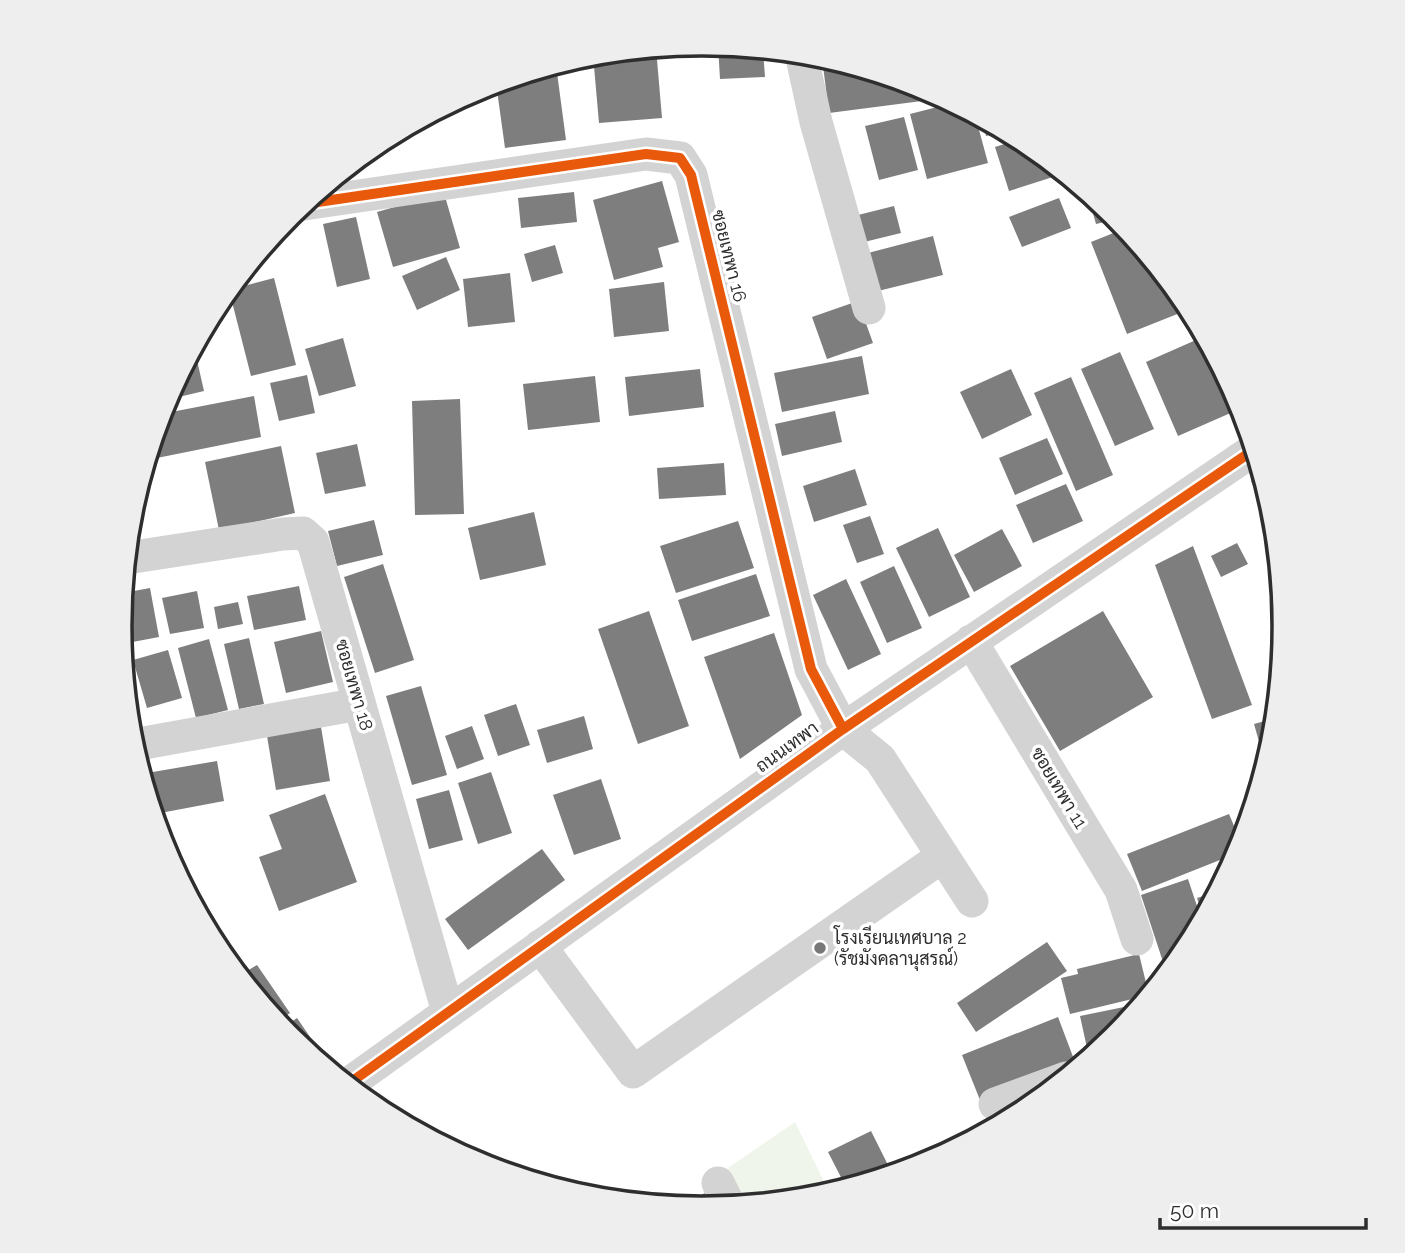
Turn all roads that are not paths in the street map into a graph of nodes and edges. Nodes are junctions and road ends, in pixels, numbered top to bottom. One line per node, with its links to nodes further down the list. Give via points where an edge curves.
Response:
1 (804, 65): 3 (street)
2 (322, 201): 8 (street, ซอยเทพา 16, via 646,154 680,158 691,175 811,670)
3 (869, 308)
4 (1247, 455): 6 (street, ถนนเทพา)
5 (136, 557): 7 (street, ซอยเทพา 18, via 303,533 313,542)
6 (971, 641): 8 (street, ถนนเทพา); 12 (street, ซอยเทพา 11, via 1121,890)
7 (359, 704): 9 (street); 14 (street, ซอยเทพา 18)
8 (843, 729): 10 (street, via 880,759); 13 (street, ถนนเทพา)
9 (144, 744)
10 (943, 856): 11 (street); 13 (street, via 633,1072)
11 (972, 901)
12 (1137, 939)
13 (540, 946): 14 (street, ถนนเทพา)
14 (448, 1012): 15 (street, ถนนเทพา)
15 (355, 1079)
16 (1036, 1089): 17 (street)
17 (995, 1104)

